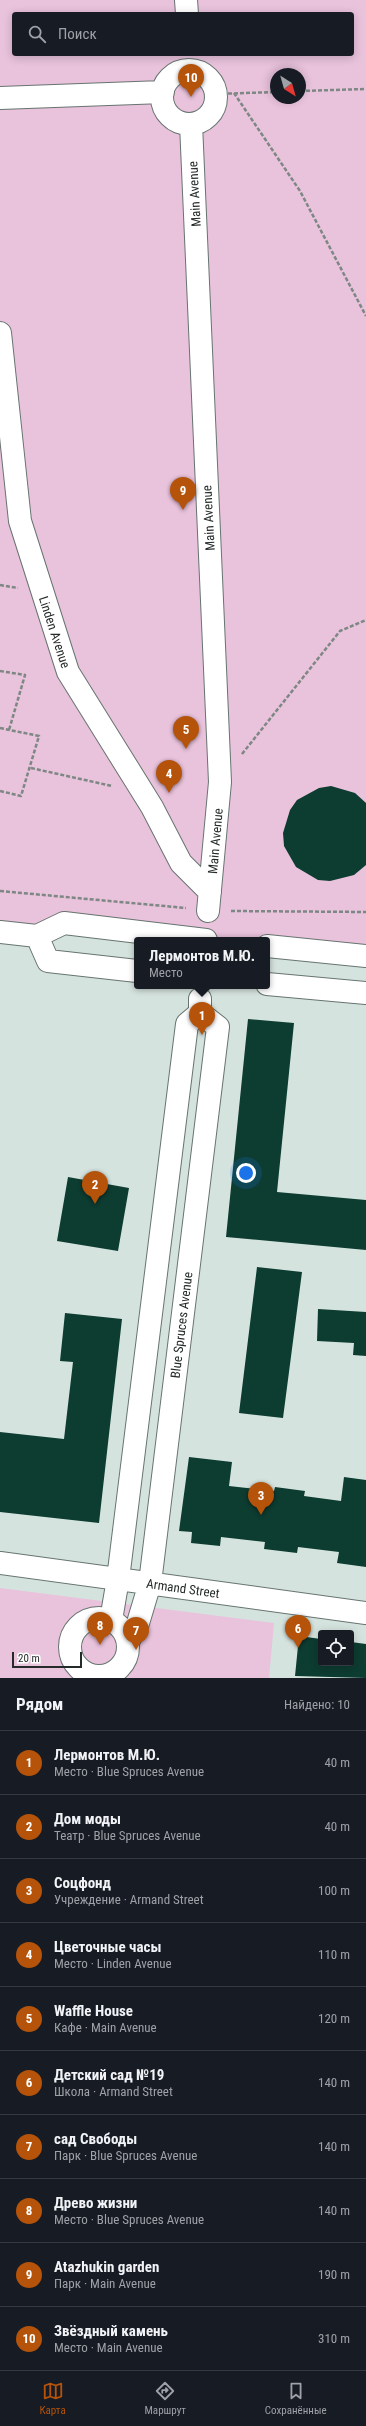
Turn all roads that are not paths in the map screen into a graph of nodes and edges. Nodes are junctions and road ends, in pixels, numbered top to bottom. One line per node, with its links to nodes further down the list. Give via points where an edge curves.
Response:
1 (186, 0): 2 (street)
2 (187, 12)
3 (189, 62): 4 (street, via 172,76); 6 (street, via 225,94 212,113 199,122)
4 (162, 92): 5 (street); 6 (street, via 164,108 169,115 175,120)
5 (0, 98)
6 (190, 124): 8 (street, Main Avenue, via 220,782)
7 (0, 333): 8 (street, Linden Avenue, via 20,521 68,672 144,794 181,863)
8 (209, 901)
9 (0, 932): 10 (street)
10 (37, 936): 11 (street, via 64,923); 14 (street, via 48,961)
11 (181, 937)
12 (270, 946): 13 (street)
13 (366, 956)
14 (134, 971)
15 (270, 984): 16 (street)
16 (366, 992)
17 (0, 1563): 18 (street, Armand Street)
18 (118, 1579): 19 (street, Armand Street); 19 (street, Blue Spruces Avenue, via 187,1024 200,1006 218,1027); 21 (street, Blue Spruces Avenue)
19 (150, 1583): 20 (street, Armand Street); 22 (street, Blue Spruces Avenue, via 138,1623)
20 (366, 1613)
21 (111, 1620): 22 (street, via 122,1629); 23 (street, via 88,1620 77,1627 72,1635 70,1649 74,1663)
22 (128, 1642): 23 (street, via 126,1656 118,1669 110,1674)
23 (89, 1677)

